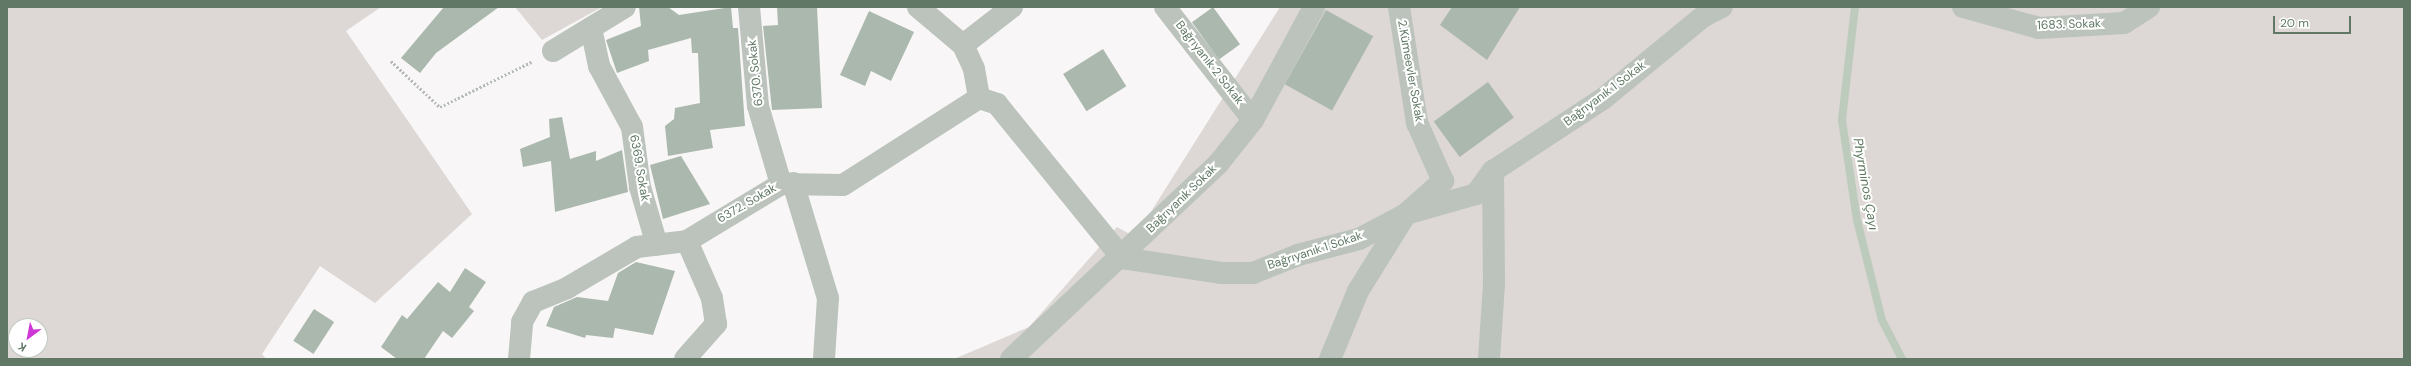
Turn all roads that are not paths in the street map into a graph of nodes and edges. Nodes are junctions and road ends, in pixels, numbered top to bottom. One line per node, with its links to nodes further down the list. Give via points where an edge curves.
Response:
1 (625, 7): 11 (street)
2 (749, 7): 17 (street, 6370. Sokak, via 758,106)
3 (918, 7): 12 (street)
4 (1012, 7): 12 (street)
5 (1165, 7): 15 (street, Bağrıyanık 2 Sokak)
6 (1314, 7): 15 (street, Bağrıyanık Sokak)
7 (1399, 7): 18 (street, 2.Kümeevler Sokak, via 1417,122 1443,181)
8 (1722, 7): 16 (street, Bağrıyanık 1 Sokak, via 1704,16 1604,98)
9 (1963, 7): 10 (street, 1683. Sokak, via 2039,28 2124,23)
10 (2149, 7)
11 (591, 28): 13 (street); 20 (street, 6369. Sokak, via 599,66 632,127 640,187)
12 (963, 45): 14 (street, via 974,70)
13 (553, 51)
14 (979, 98): 17 (street, 6372. Sokak, via 843,185); 21 (street, via 997,104)
15 (1253, 120): 21 (street, Bağrıyanık Sokak, via 1218,164)
16 (1493, 171): 18 (street, Bağrıyanık 1 Sokak, via 1476,194); 27 (street, via 1494,283)
17 (787, 184): 19 (street, 6372. Sokak); 24 (street, 6370. Sokak, via 828,298)
18 (1406, 214): 21 (street, Bağrıyanık 1 Sokak, via 1359,239 1298,255 1253,273 1221,273); 26 (street, 2.Kümeevler Sokak, via 1358,291)
19 (687, 241): 20 (street, 6372. Sokak); 23 (street, via 712,298 716,324)
20 (657, 245): 22 (street, 6372. Sokak, via 637,247 567,288 533,302 522,322)
21 (1122, 258): 25 (street, Bağrıyanık Sokak)
22 (519, 359)
23 (685, 359)
24 (824, 359)
25 (1011, 359)
26 (1330, 359)
27 (1489, 359)

